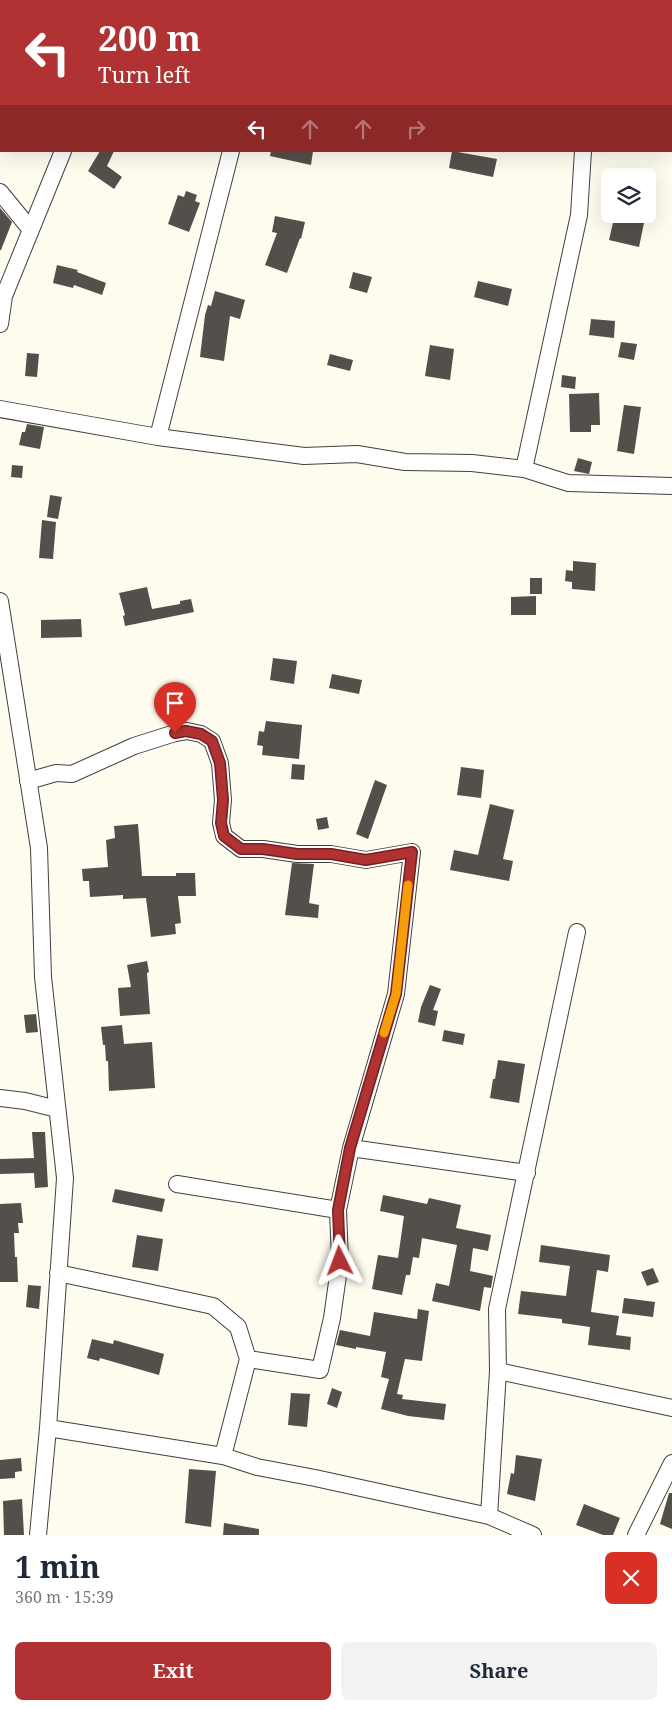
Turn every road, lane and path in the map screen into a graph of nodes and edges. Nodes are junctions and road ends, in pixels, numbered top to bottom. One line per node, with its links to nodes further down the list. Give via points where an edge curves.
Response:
1 (63, 152): 5 (street)
2 (230, 152): 8 (street)
3 (583, 152): 9 (street, via 579,216)
4 (0, 192): 5 (street)
5 (31, 230): 6 (street, via 4,296)
6 (0, 324)
7 (0, 409): 8 (street)
8 (158, 438): 9 (street, via 304,456 357,454 405,462 472,463)
9 (524, 469): 10 (street, via 568,483)
10 (672, 486)
11 (0, 601): 12 (street)
12 (28, 781): 15 (street, via 39,848 43,977); 16 (street, via 56,773 72,774 134,746 186,731 201,734 212,741 220,763 224,836 241,849 331,854 366,860 412,852 396,994)
13 (577, 932): 17 (street)
14 (0, 1098): 15 (street, via 25,1100)
15 (58, 1109): 20 (street, via 65,1178)
16 (350, 1148): 17 (street); 19 (street)
17 (527, 1173): 22 (street, via 498,1309)
18 (177, 1184): 19 (street)
19 (338, 1210): 21 (street, via 340,1261 320,1370)
20 (58, 1272): 21 (street, via 213,1306 238,1327); 24 (street)
21 (248, 1360): 25 (street)
22 (498, 1371): 23 (street); 27 (street)
23 (672, 1408)
24 (48, 1428): 25 (street); 28 (street)
25 (223, 1456): 27 (street, via 257,1467)
26 (672, 1463): 30 (street)
27 (489, 1516): 29 (street)
28 (38, 1535)
29 (533, 1535)
30 (636, 1535)

